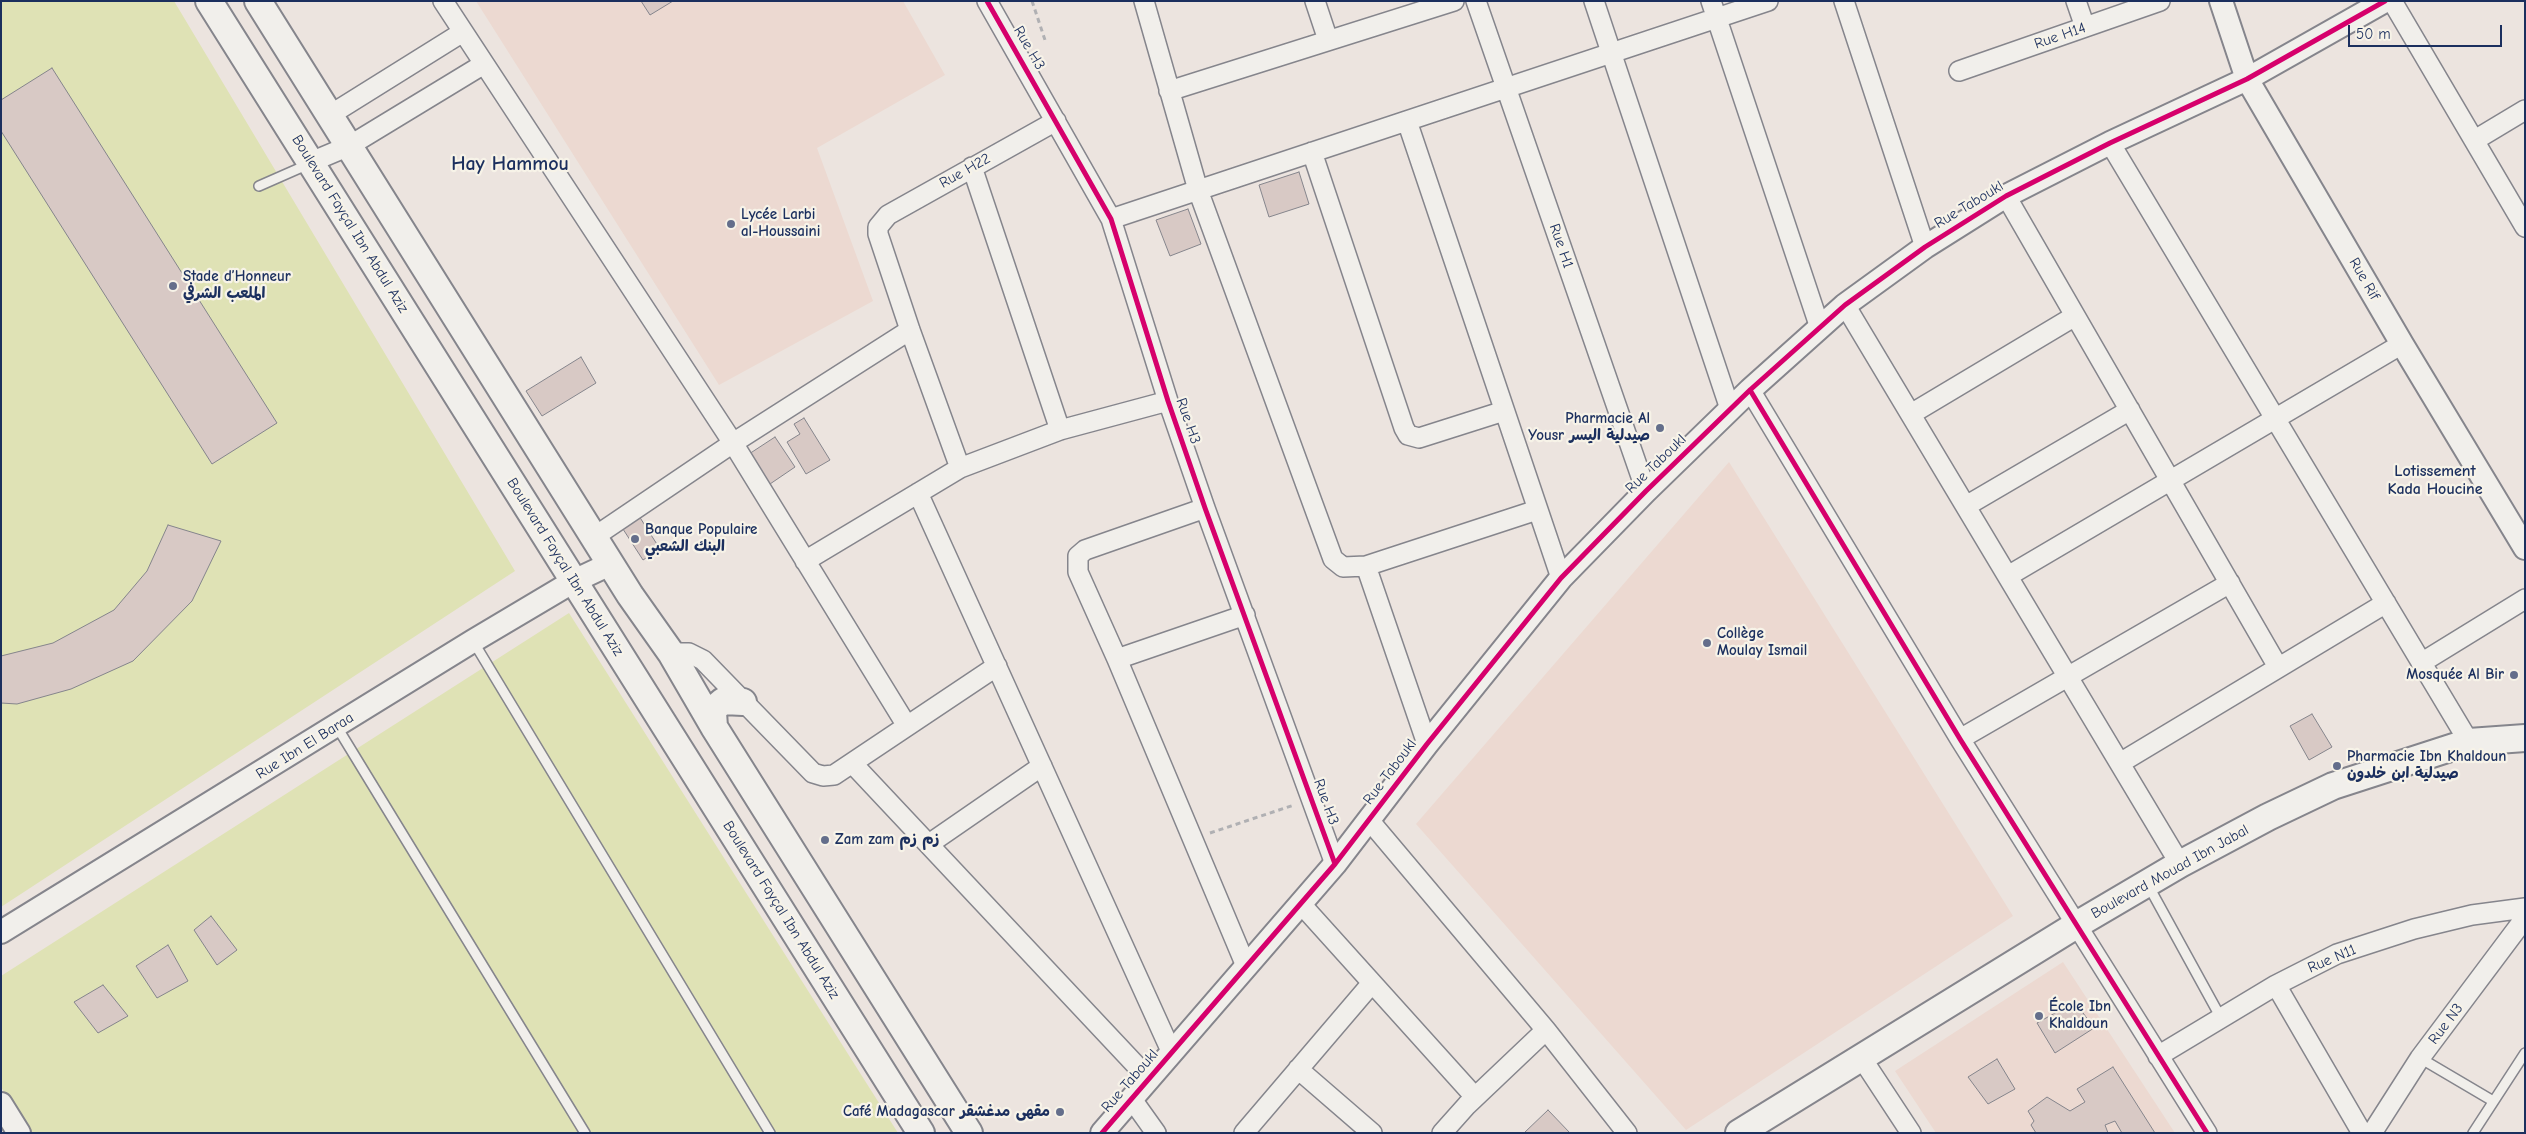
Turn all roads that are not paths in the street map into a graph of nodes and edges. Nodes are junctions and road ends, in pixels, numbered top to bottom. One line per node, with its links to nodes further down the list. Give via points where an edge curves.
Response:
1 (209, 1): 35 (main road, Boulevard Fayçal Ibn Abdul Aziz)
2 (258, 1): 28 (main road)
3 (443, 1): 19 (street)
4 (987, 1): 29 (street, Rue H3)
5 (1144, 1): 26 (street)
6 (1315, 1): 20 (street)
7 (1454, 1): 20 (street)
8 (1476, 1): 25 (street, Rue H1)
9 (1594, 1): 21 (street)
10 (1768, 1): 17 (street)
11 (1844, 1): 42 (street)
12 (2076, 1): 18 (street)
13 (2160, 1): 18 (street, Rue H14)
14 (2221, 1): 24 (street, Rue Rif)
15 (2385, 1): 24 (street, Rue Taboukl)
16 (2392, 1): 31 (street)
17 (1714, 10): 21 (street); 45 (street)
18 (2085, 27): 23 (street, Rue H14)
19 (463, 32): 22 (street); 28 (street)
20 (1328, 40): 26 (street)
21 (1611, 53): 25 (street); 50 (street)
22 (484, 64): 33 (street); 56 (street)
23 (1959, 71)
24 (2248, 79): 32 (street, Rue Taboukl); 47 (street, Rue Rif)
25 (1506, 88): 30 (street); 59 (street, Rue H1)
26 (1169, 92): 38 (street)
27 (2525, 110): 31 (street)
28 (330, 115): 33 (main road)
29 (1056, 121): 36 (street, Rue H22); 40 (street, Rue H3)
30 (1407, 121): 34 (street); 52 (street)
31 (2475, 140): 41 (street)
32 (2110, 143): 39 (street, Rue Taboukl); 54 (street)
33 (349, 146): 35 (street); 64 (main road)
34 (1312, 152): 38 (street); 52 (street, via 1408,435 1419,438)
35 (311, 162): 37 (lane); 71 (main road, Boulevard Fayçal Ibn Abdul Aziz)
36 (972, 167): 46 (street, Rue H22, via 888,215 878,227); 55 (street)
37 (259, 186)
38 (1198, 190): 40 (street); 68 (street, via 1333,559 1343,567)
39 (2006, 196): 42 (street, Rue Taboukl); 44 (street)
40 (1110, 219): 49 (street, Rue H3)
41 (2525, 227)
42 (1925, 247): 43 (street, Rue Taboukl)
43 (1845, 305): 45 (street, Rue Taboukl); 53 (street)
44 (2075, 316): 51 (street); 53 (street)
45 (1820, 328): 48 (street, Rue Taboukl)
46 (910, 330): 56 (street); 57 (street)
47 (2402, 344): 54 (street); 65 (street, Rue Rif)
48 (1750, 390): 50 (street, Rue Taboukl); 88 (street)
49 (1168, 401): 55 (street); 62 (street, Rue H3)
50 (1730, 409): 59 (street, Rue Taboukl)
51 (2130, 410): 58 (street); 61 (street)
52 (1504, 411): 63 (street)
53 (1911, 414): 61 (street)
54 (2276, 419): 58 (street); 74 (street)
55 (1060, 430): 57 (street)
56 (732, 443): 64 (street); 66 (street)
57 (960, 468): 60 (street)
58 (2170, 481): 69 (street); 72 (street)
59 (1646, 491): 70 (street, Rue Taboukl)
60 (918, 493): 66 (street); 80 (street)
61 (1966, 506): 69 (street)
62 (1205, 508): 75 (street, Rue H3); 78 (street, via 1085,550 1078,556 1078,572)
63 (1537, 510): 68 (street); 70 (street)
64 (594, 537): 67 (main road)
65 (2525, 548)
66 (805, 561): 84 (street)
67 (610, 564): 71 (street, Rue Ibn El Baraa); 77 (main road)
68 (1366, 566): 90 (street)
69 (2008, 576): 82 (street)
70 (1561, 578): 90 (street, Rue Taboukl)
71 (574, 581): 76 (street, Rue Ibn El Baraa); 123 (main road, Boulevard Fayçal Ibn Abdul Aziz)
72 (2230, 583): 81 (street); 82 (street)
73 (2525, 599): 79 (street)
74 (2386, 603): 79 (street); 81 (street)
75 (1245, 615): 78 (street); 96 (street, Rue H3)
76 (473, 641): 85 (street, Rue Ibn El Baraa); 122 (lane)
77 (670, 653): 83 (street, via 689,653 703,660); 86 (main road)
78 (1118, 659): 104 (street)
79 (2422, 663): 89 (street)
80 (996, 666): 84 (street); 93 (street)
81 (2278, 667): 92 (street)
82 (2067, 677): 88 (street); 92 (street)
83 (744, 702): 86 (main road, via 723,701 712,712); 91 (street, via 813,773 834,775)
84 (906, 726): 91 (street)
85 (337, 727): 103 (street, Rue Ibn El Baraa); 121 (lane)
86 (714, 727): 124 (main road)
87 (2525, 738): 89 (main road, Boulevard Mouad Ibn Jabal)
88 (1960, 739): 102 (street)
89 (2469, 742): 97 (main road, Boulevard Mouad Ibn Jabal, via 2333,786)
90 (1427, 744): 94 (street, Rue Taboukl)
91 (852, 763): 95 (street)
92 (2120, 763): 97 (street)
93 (1042, 766): 95 (street); 109 (street)
94 (1369, 820): 96 (street, Rue Taboukl); 108 (street)
95 (929, 844): 115 (street)
96 (1335, 864): 99 (street, Rue Taboukl)
97 (2180, 864): 98 (main road, Boulevard Mouad Ibn Jabal)
98 (2147, 883): 102 (main road, Boulevard Mouad Ibn Jabal); 107 (lane)
99 (1301, 904): 104 (street, Rue Taboukl); 105 (street)
100 (2525, 908): 106 (street, Rue N11, via 2472,915 2405,932 2337,954)
101 (2525, 918): 113 (street, Rue N3)
102 (2078, 924): 111 (street); 112 (main road, Boulevard Mouad Ibn Jabal)
103 (1, 932)
104 (1246, 966): 109 (street, Rue Taboukl)
105 (1372, 983): 114 (street); 116 (street)
106 (2276, 985): 107 (street, Rue N11); 134 (street)
107 (2221, 1018): 111 (street, Rue N11)
108 (1546, 1030): 116 (street); 130 (street)
109 (1172, 1051): 115 (street, Rue Taboukl)
110 (2525, 1053): 118 (lane)
111 (2158, 1056): 133 (street)
112 (1861, 1057): 131 (main road, Boulevard Mouad Ibn Jabal); 132 (street)
113 (2420, 1058): 118 (lane); 135 (street, Rue N3)
114 (1298, 1069): 127 (street); 128 (street)
115 (1148, 1078): 117 (street, Rue Taboukl)
116 (1475, 1097): 129 (street)
117 (1131, 1098): 125 (street, Rue Taboukl); 126 (street)
118 (2493, 1101): 136 (lane)
119 (1, 1104): 120 (street)
120 (19, 1133)
121 (585, 1133)
122 (770, 1133)
123 (921, 1133)
124 (969, 1133)
125 (1102, 1133)
126 (1156, 1133)
127 (1244, 1133)
128 (1372, 1133)
129 (1442, 1133)
130 (1627, 1133)
131 (1739, 1133)
132 (1910, 1133)
133 (2207, 1133)
134 (2362, 1133)
135 (2372, 1133)
136 (2473, 1133)

